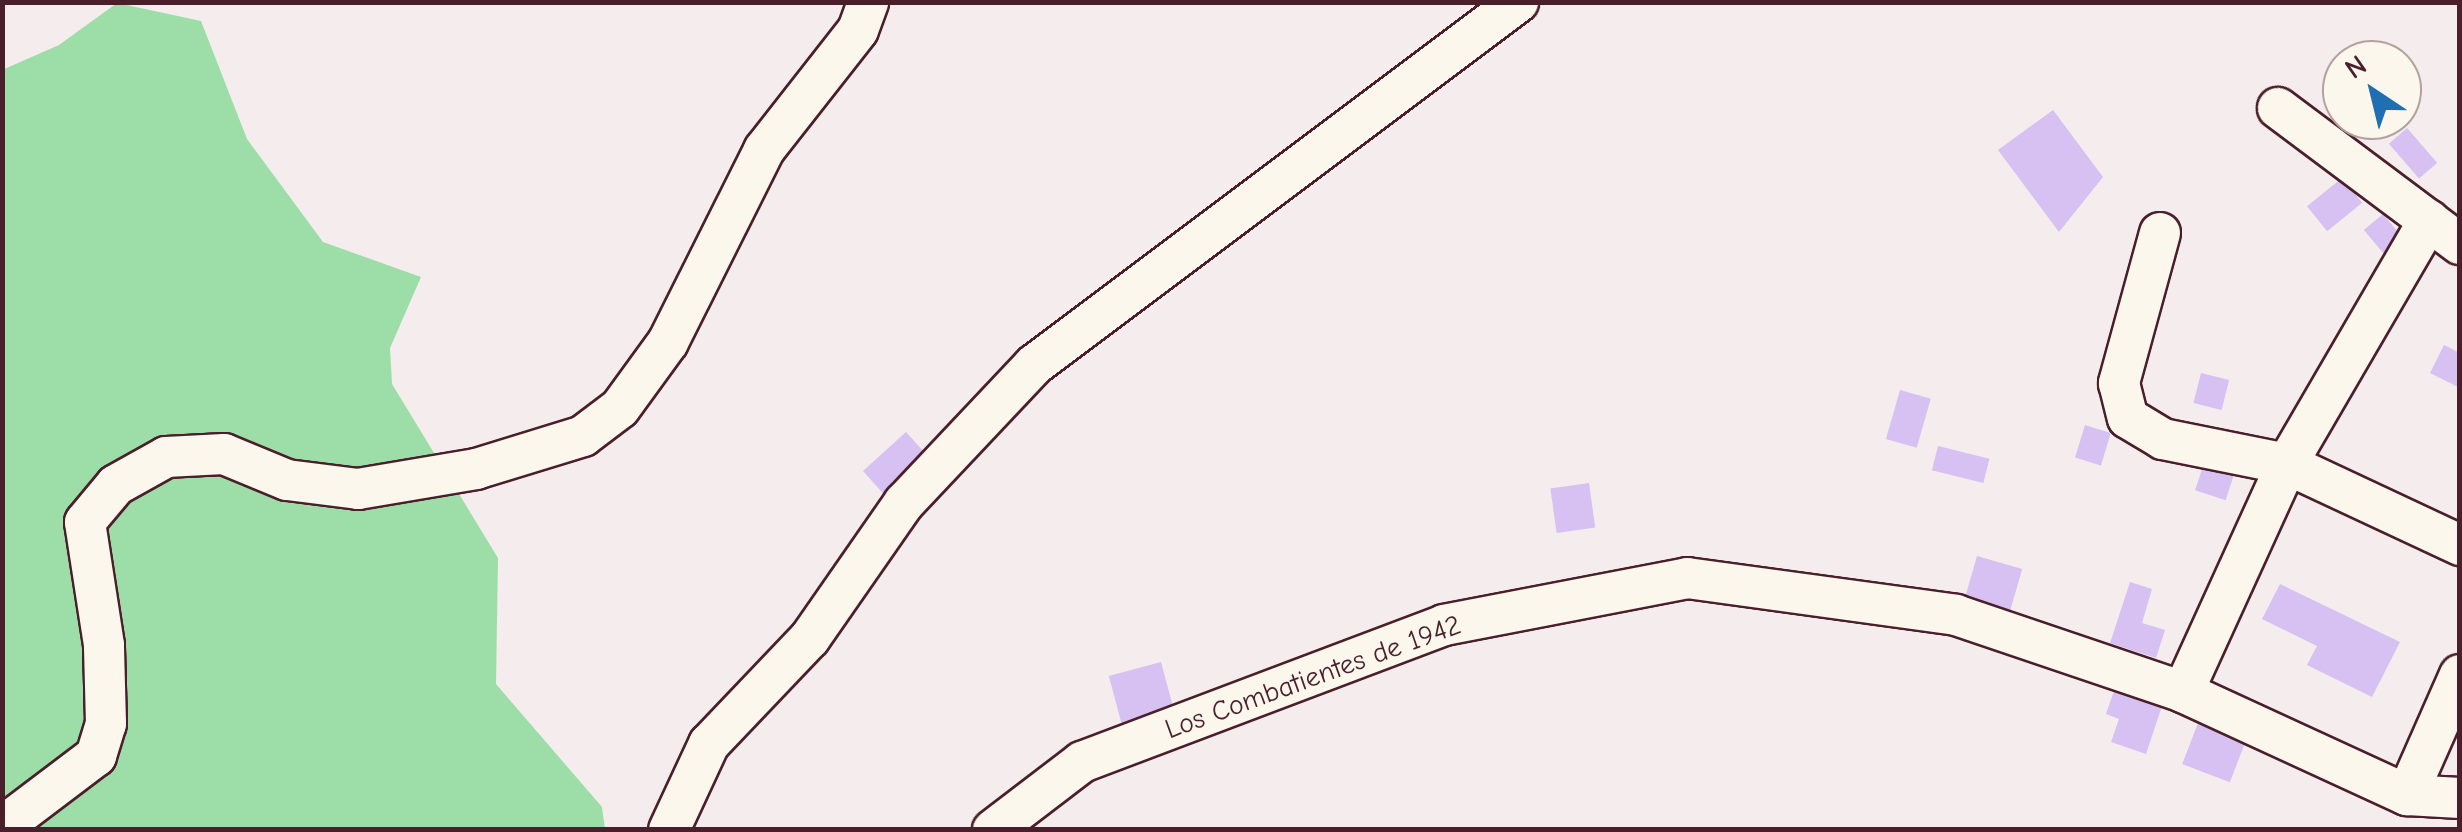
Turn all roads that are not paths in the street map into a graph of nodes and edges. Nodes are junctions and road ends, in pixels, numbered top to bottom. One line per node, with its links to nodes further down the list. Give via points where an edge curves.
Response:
1 (868, 2): 12 (street, via 858,30 764,150 668,342 620,408 583,436 509,461 358,489 286,480 224,454 166,456 116,485 85,522 104,645 101,740 77,776)
2 (1518, 2): 13 (street, via 1034,365 904,503 810,638 709,744)
3 (2278, 108): 4 (street)
4 (2444, 232): 6 (street)
5 (2160, 233): 6 (street, via 2117,402 2163,439)
6 (2287, 464): 7 (street); 9 (street)
7 (2460, 545)
8 (2460, 676): 10 (street)
9 (2182, 692): 10 (street, Los Combatientes de 1942); 14 (street, Los Combatientes de 1942, via 1956,615 1687,578 1444,625 1082,762)
10 (2408, 794): 11 (street, Los Combatientes de 1942)
11 (2460, 798)
12 (2, 828)
13 (669, 830)
14 (992, 830)

